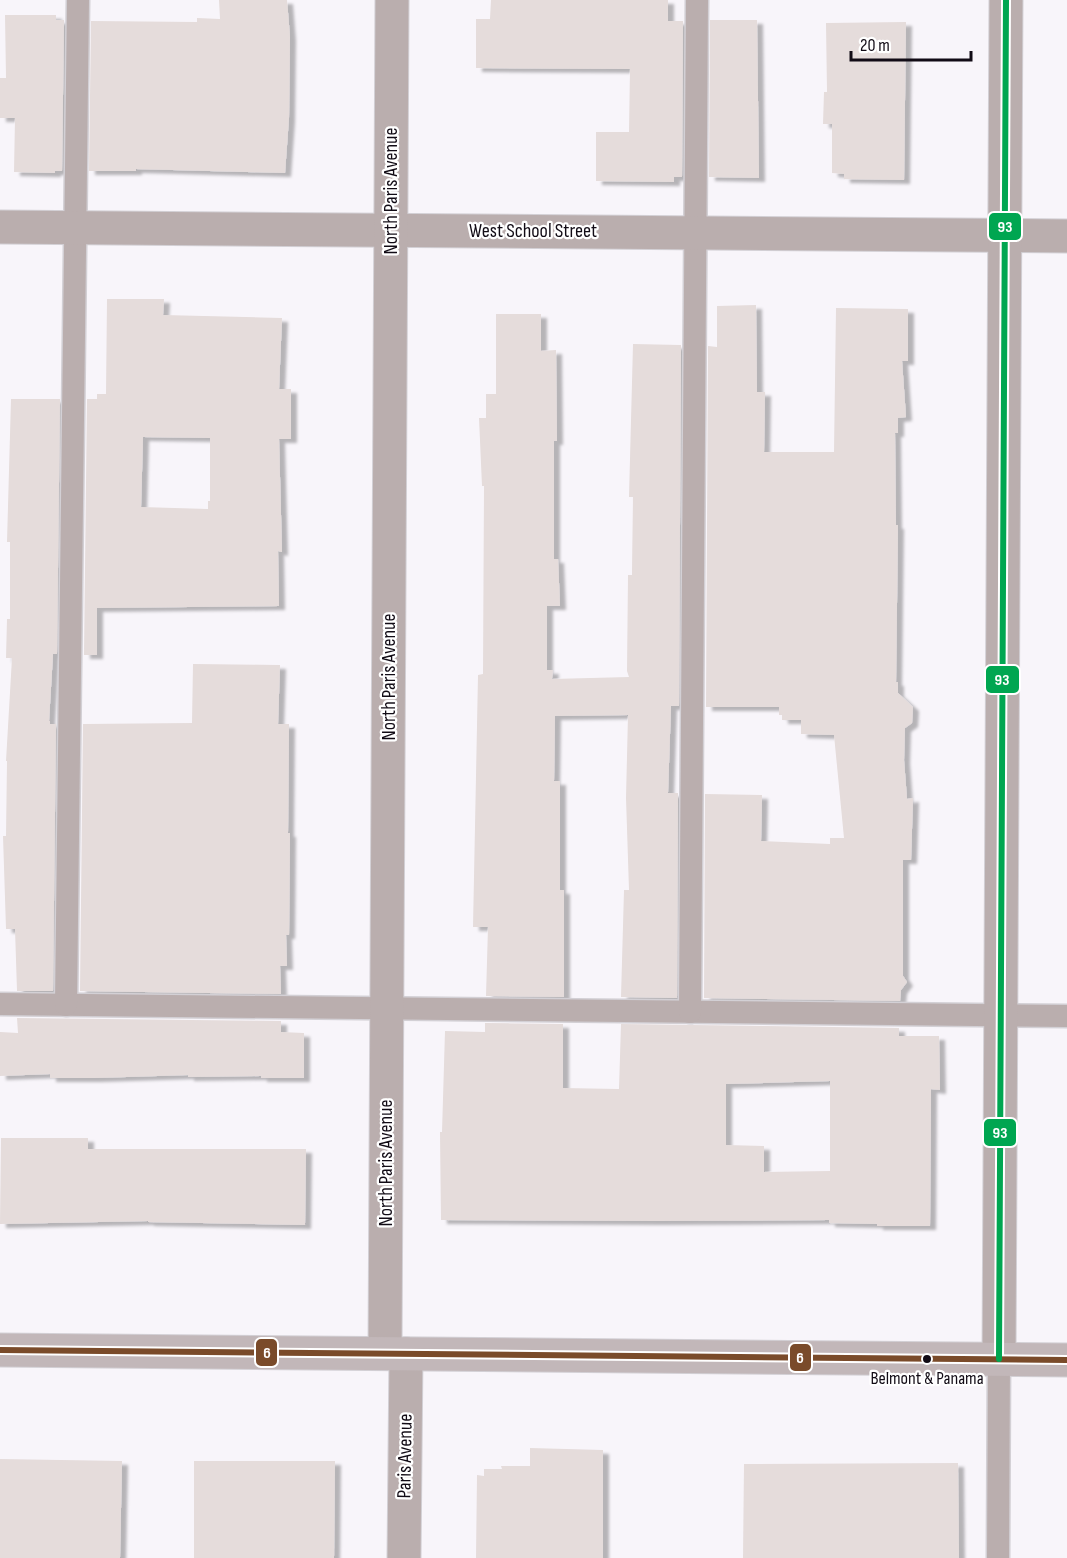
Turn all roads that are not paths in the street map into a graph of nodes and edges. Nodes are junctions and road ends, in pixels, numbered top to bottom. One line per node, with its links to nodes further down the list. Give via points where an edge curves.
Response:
1 (78, 0): 6 (lane)
2 (392, 0): 7 (street, North Paris Avenue)
3 (697, 0): 8 (lane)
4 (1006, 0): 9 (street)
5 (0, 227): 6 (street, West School Street)
6 (76, 227): 7 (street, West School Street); 12 (lane)
7 (391, 230): 8 (street, West School Street); 13 (street, North Paris Avenue)
8 (696, 233): 9 (street, West School Street); 14 (lane)
9 (1005, 236): 10 (street, West School Street); 15 (street)
10 (1067, 236)
11 (0, 1004): 12 (lane)
12 (66, 1005): 13 (lane)
13 (387, 1009): 14 (lane); 18 (street, North Paris Avenue)
14 (690, 1012): 15 (lane)
15 (1000, 1015): 16 (lane); 19 (street)
16 (1067, 1016)
17 (0, 1350): 18 (main road)
18 (395, 1354): 19 (main road); 21 (street, Paris Avenue)
19 (999, 1359): 20 (main road); 22 (lane)
20 (1067, 1360)
21 (404, 1558)
22 (998, 1558)

